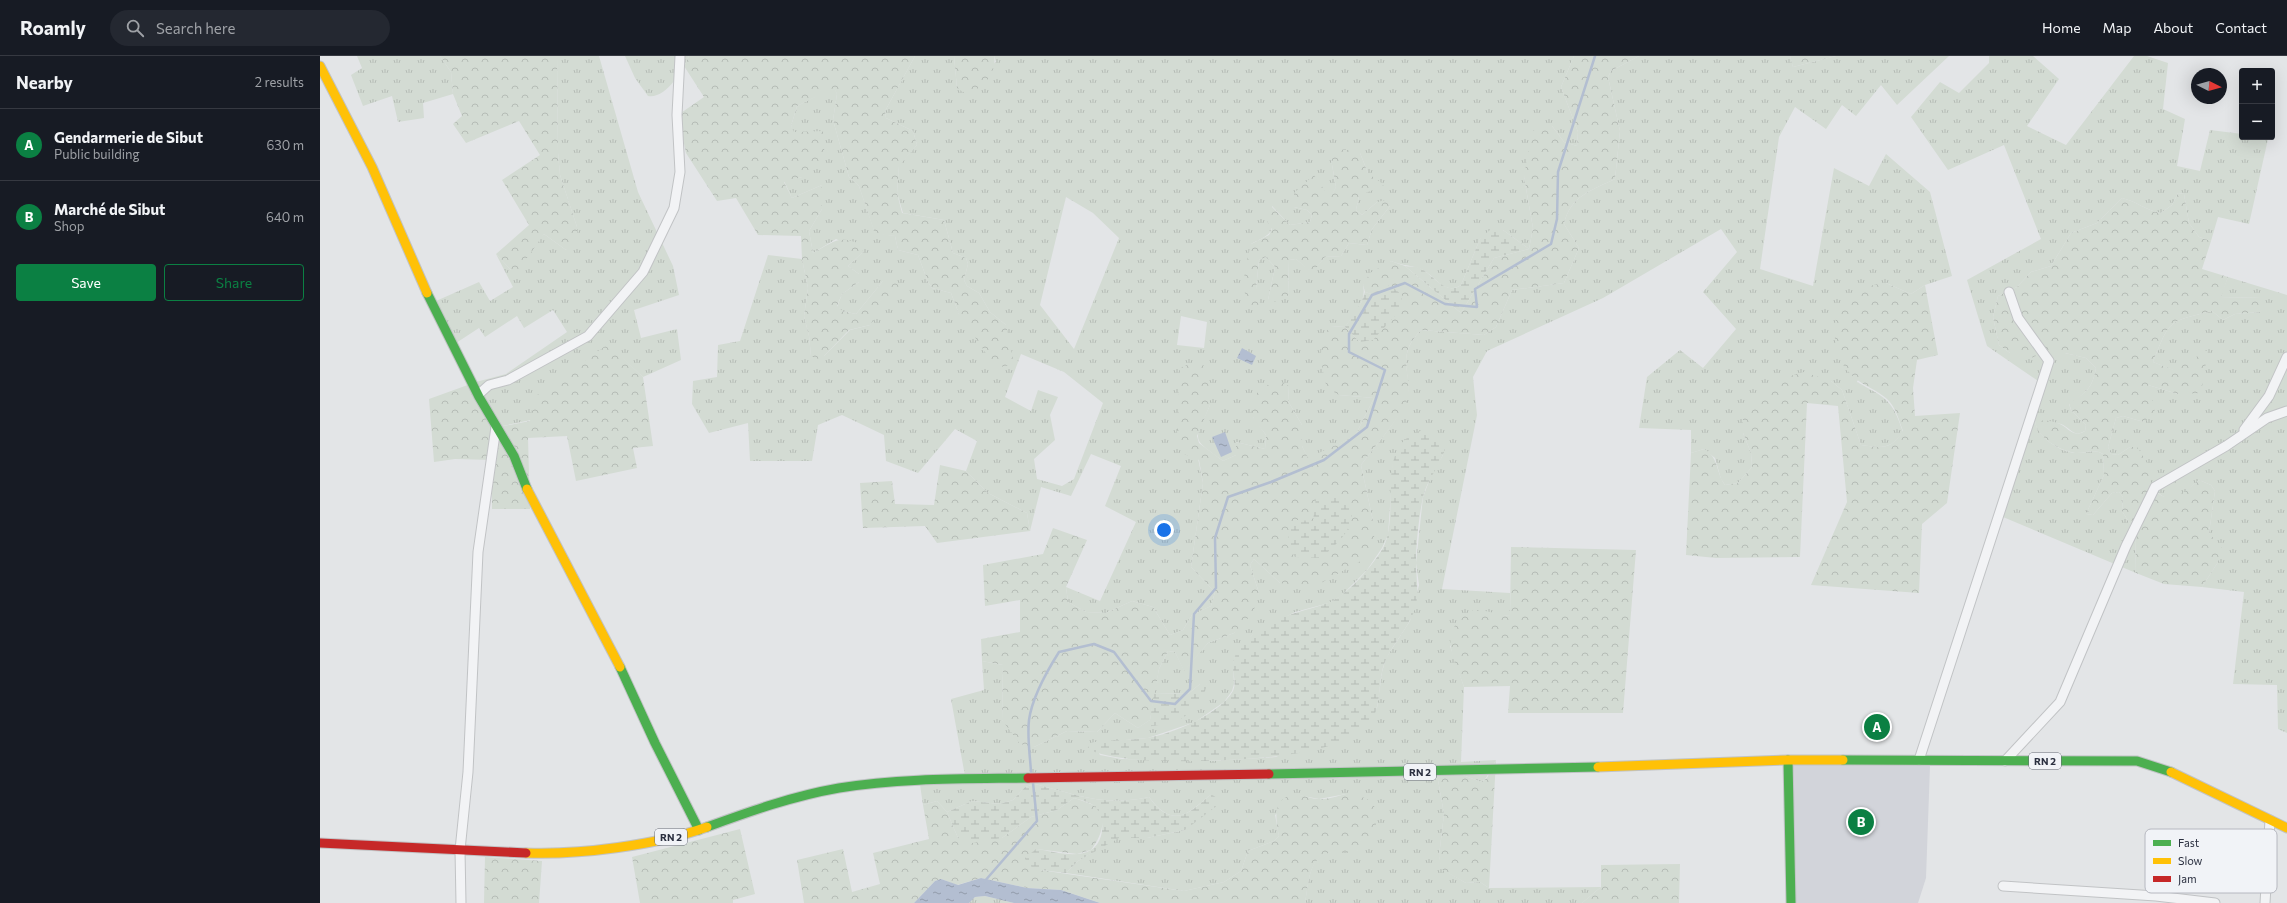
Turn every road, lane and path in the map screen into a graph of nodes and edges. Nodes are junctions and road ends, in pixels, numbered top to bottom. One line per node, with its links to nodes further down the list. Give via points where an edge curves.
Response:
1 (680, 56): 5 (street, via 676,115 680,172 674,208 643,272 588,336 508,380 489,385)
2 (320, 66): 5 (main road, via 372,167 423,286)
3 (2009, 292): 10 (street, via 2018,318 2049,361)
4 (2287, 358): 8 (street, via 2265,402 2248,427)
5 (479, 394): 7 (main road)
6 (2287, 411): 8 (street, via 2267,418)
7 (496, 427): 15 (main road, via 514,456 520,475 552,540 589,605); 17 (street, via 478,552 468,772)
8 (2226, 446): 11 (street, via 2155,487 2126,546 2060,702)
9 (1788, 760): 10 (main road, RN 2); 15 (main road, RN 2, via 1522,770 900,781 839,788 782,800); 21 (main road)
10 (1919, 760): 11 (main road, RN 2)
11 (2004, 762): 12 (main road, RN 2, via 2137,761 2164,769)
12 (2270, 820): 13 (main road, RN 2); 14 (street)
13 (2287, 828)
14 (2269, 829)
15 (699, 830): 17 (main road, RN 2, via 641,844 549,854)
16 (320, 843): 17 (main road, RN 2)
17 (460, 850): 20 (street)
18 (2003, 886): 22 (street, via 2156,896)
19 (2266, 893): 23 (street)
20 (461, 903)
21 (1791, 903)
22 (2215, 903)
23 (2265, 903)

